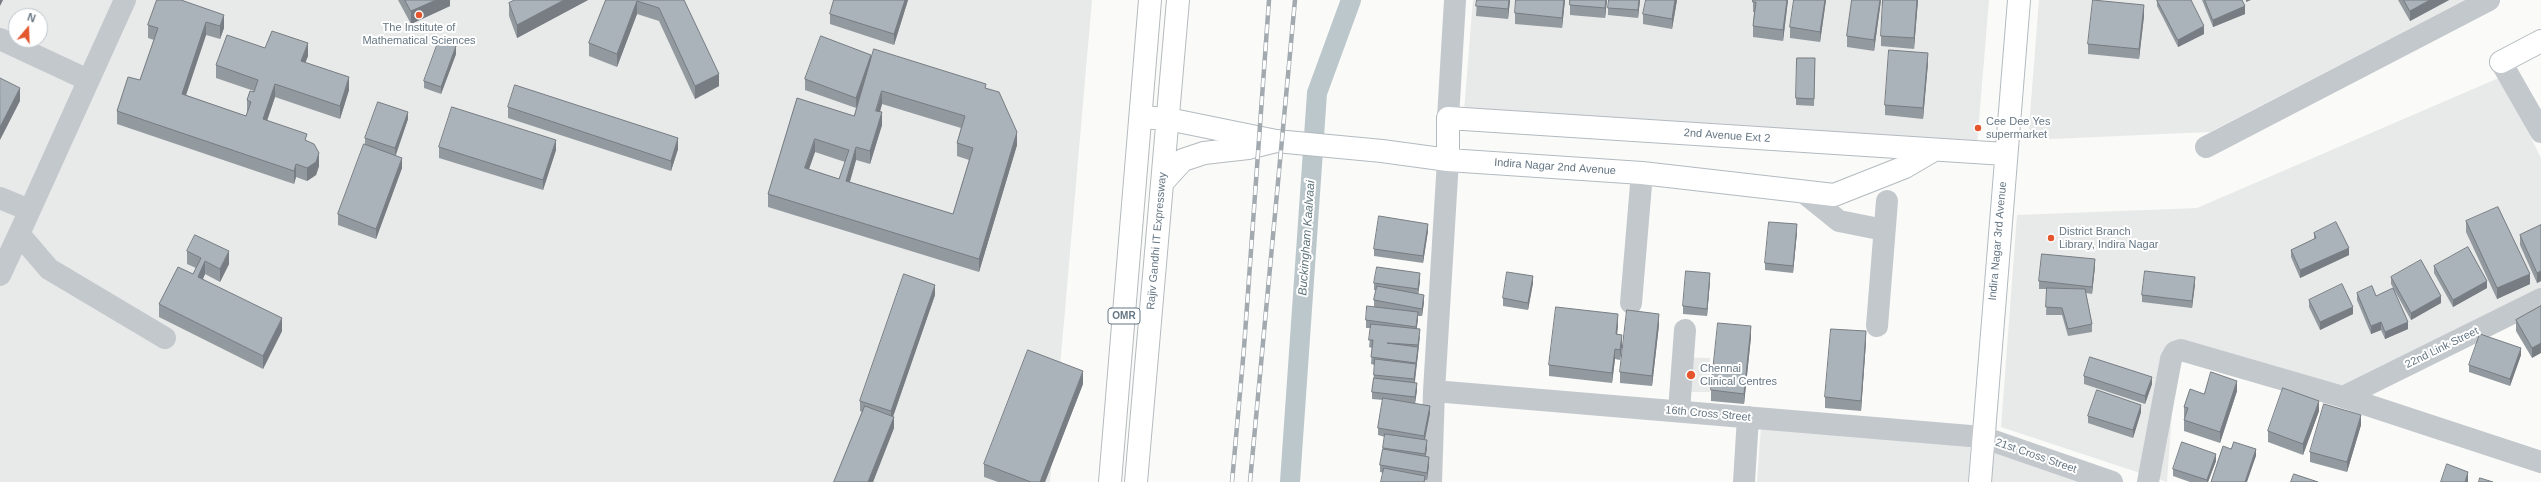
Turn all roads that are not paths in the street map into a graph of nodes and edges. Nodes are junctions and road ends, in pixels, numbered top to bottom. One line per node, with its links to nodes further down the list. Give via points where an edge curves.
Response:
1 (125, 0): 9 (street)
2 (1150, 0): 10 (street, OMR)
3 (1178, 0): 12 (street, Rajiv Gandhi IT Expressway / OMR)
4 (1455, 0): 11 (street)
5 (2019, 0): 17 (street, Indira Nagar 3rd Avenue)
6 (2490, 0): 15 (street)
7 (0, 38): 9 (street)
8 (2541, 41): 13 (street, via 2501,62)
9 (88, 80): 24 (street)
10 (1141, 117): 12 (street); 39 (street, OMR)
11 (1448, 118): 16 (street, 2nd Avenue Ext 2); 18 (street)
12 (1168, 120): 14 (street); 20 (street, Rajiv Gandhi IT Expressway / OMR)
13 (2541, 132)
14 (1276, 141): 18 (street, Indira Nagar 2nd Avenue); 20 (street, via 1248,148 1204,153 1183,160)
15 (2206, 147)
16 (1934, 150): 17 (street, 2nd Avenue Ext 2); 21 (street, Indira Nagar 2nd Avenue, via 1905,167 1834,195)
17 (2005, 154): 37 (street, Indira Nagar 3rd Avenue)
18 (1448, 160): 19 (street, Indira Nagar 2nd Avenue); 33 (street)
19 (1642, 173): 21 (street, Indira Nagar 2nd Avenue); 29 (street)
20 (1162, 183): 40 (street, Rajiv Gandhi IT Expressway / OMR)
21 (1803, 192): 25 (street, via 1838,221)
22 (0, 198): 24 (street)
23 (1887, 201): 25 (street)
24 (29, 210): 26 (street)
25 (1884, 230): 30 (street)
26 (19, 234): 27 (street); 32 (street, via 49,269)
27 (0, 276)
28 (2541, 299): 34 (street, 22nd Link Street)
29 (1631, 304)
30 (1877, 326)
31 (1686, 330): 35 (street)
32 (165, 338)
33 (1434, 391): 35 (street, 16th Cross Street); 41 (street)
34 (2343, 397): 38 (street); 45 (street, via 2189,351 2175,352 2171,359)
35 (1679, 411): 36 (street, 16th Cross Street)
36 (1748, 417): 37 (street, 16th Cross Street); 42 (street)
37 (1982, 437): 43 (street, Indira Nagar 3rd Avenue); 44 (street, 21st Cross Street)
38 (2541, 462)
39 (1110, 482)
40 (1136, 482)
41 (1431, 482)
42 (1744, 482)
43 (1980, 482)
44 (2112, 482)
45 (2148, 482)

